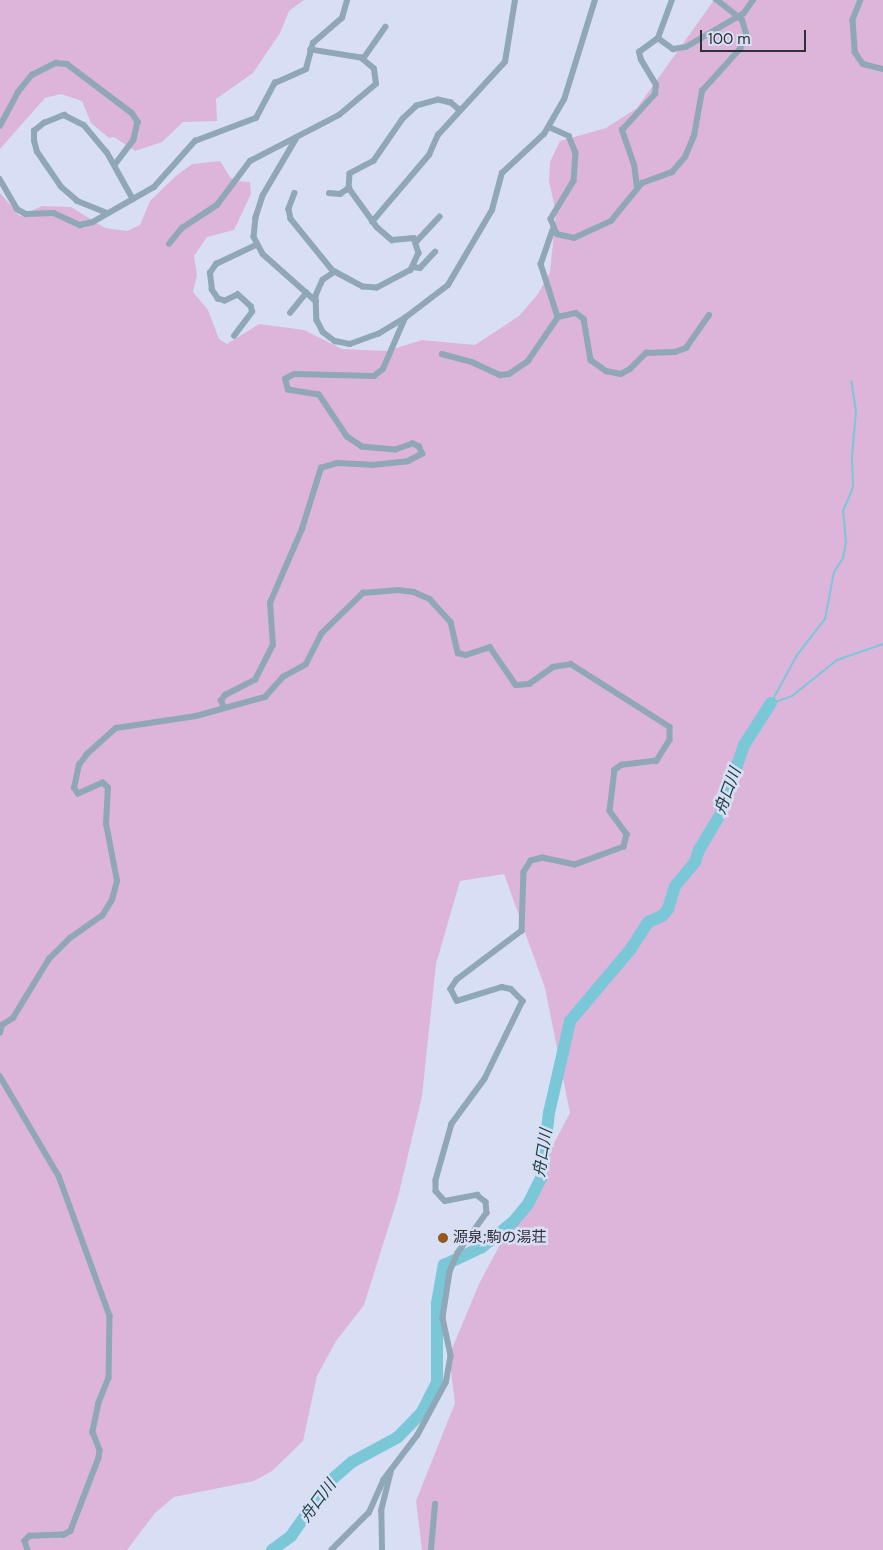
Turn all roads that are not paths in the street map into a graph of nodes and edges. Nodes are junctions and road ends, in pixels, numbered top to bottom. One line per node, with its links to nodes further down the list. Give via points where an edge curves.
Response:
1 (347, 0): 11 (street, via 342,18 318,37)
2 (515, 0): 14 (street, via 505,62)
3 (595, 0): 16 (street, via 572,79)
4 (672, 0): 10 (street)
5 (716, 0): 8 (street)
6 (753, 0): 8 (street)
7 (861, 0): 13 (street, via 853,20 856,52 862,64)
8 (737, 18): 10 (street, via 681,49 673,50); 21 (street, via 742,20 746,30 744,44 704,88 694,136 684,157 672,172)
9 (385, 27): 12 (street)
10 (658, 38): 21 (street, via 641,49 639,56 655,80 655,94 622,130)
11 (311, 50): 12 (street); 24 (street, via 306,69 276,83 256,118 195,141 154,188)
12 (362, 59): 17 (street, via 377,74 376,84 339,115)
13 (883, 69)
14 (460, 111): 20 (street, via 451,103 438,100 417,106 403,119 374,161 350,174); 27 (street, via 438,135 429,155)
15 (0, 126): 18 (street, via 18,92 32,75 56,63 67,64 132,113 138,122 134,140)
16 (549, 127): 28 (street, via 569,136 576,158 571,188 552,213); 40 (street, via 502,173 496,202 487,222 448,285)
17 (297, 138): 30 (street, via 250,161 216,205 182,228); 31 (street, via 259,207 254,231)
18 (116, 165): 24 (street); 25 (street, via 89,130 69,116 52,118 34,131 37,152 66,193 77,202)
19 (0, 178): 25 (street, via 17,209 26,214 54,213 80,226)
20 (349, 188): 22 (street, via 340,194); 27 (street)
21 (638, 188): 28 (street, via 616,217 604,226 569,239)
22 (329, 193)
23 (295, 194): 34 (street, via 289,209 291,219)
24 (134, 199): 25 (street)
25 (106, 213)
26 (439, 216): 29 (street)
27 (372, 222): 29 (street, via 392,240 406,236)
28 (553, 230): 39 (street, via 541,264)
29 (417, 241): 33 (street, via 419,253)
30 (169, 244)
31 (256, 244): 35 (street); 41 (street, via 216,264 210,273 212,290 218,300 225,301 238,295 252,307 252,312)
32 (435, 252): 33 (street, via 420,268)
33 (413, 267): 34 (street, via 377,288 363,287 344,274)
34 (334, 272): 36 (street, via 319,286)
35 (306, 293): 36 (street); 37 (street)
36 (316, 301): 40 (street, via 319,326 342,344 366,339)
37 (290, 313)
38 (709, 315): 39 (street, via 686,348 675,352 646,353 621,374 606,371 592,360 582,316 576,313)
39 (558, 317): 42 (street, via 528,361 509,374 500,375 472,362)
40 (406, 318): 43 (street, via 383,369 374,376 294,374 285,379 288,390 319,394 347,436 362,447 396,450 413,444 420,447 422,454 408,461 372,465 337,463 321,468 302,529 270,603 273,638 270,652 255,680 222,698)
41 (234, 336)
42 (442, 354)
43 (224, 708): 44 (street, via 196,716 116,728 97,743 79,765 74,781 78,794 103,783 108,788 106,824 116,871 115,891 102,916 79,930 49,959 13,1018 2,1025); 46 (street, via 265,697 283,677 306,664 321,634 357,597 369,591 389,590 414,592 430,599 451,622 458,652 466,655 490,647 516,685 529,684 553,667 571,664 654,714 672,732 657,761 622,765 615,770 610,811 627,834 624,847 575,865 543,858 531,861 524,872 522,930 457,980 451,989 457,1001 494,988 506,988 519,996 522,1005 485,1079 452,1124 436,1180 436,1192 445,1201 477,1195 486,1202 487,1213 458,1253 450,1272 443,1318 451,1356 446,1383 418,1435)
44 (0, 1033)
45 (0, 1076): 48 (street, via 59,1176 110,1316 109,1378 93,1432 100,1450 99,1458 71,1531 64,1536 30,1536 25,1541)
46 (391, 1471): 49 (street, via 369,1513); 50 (street, via 382,1511)
47 (436, 1504): 51 (street)
48 (28, 1550)
49 (332, 1550)
50 (382, 1550)
51 (432, 1550)

